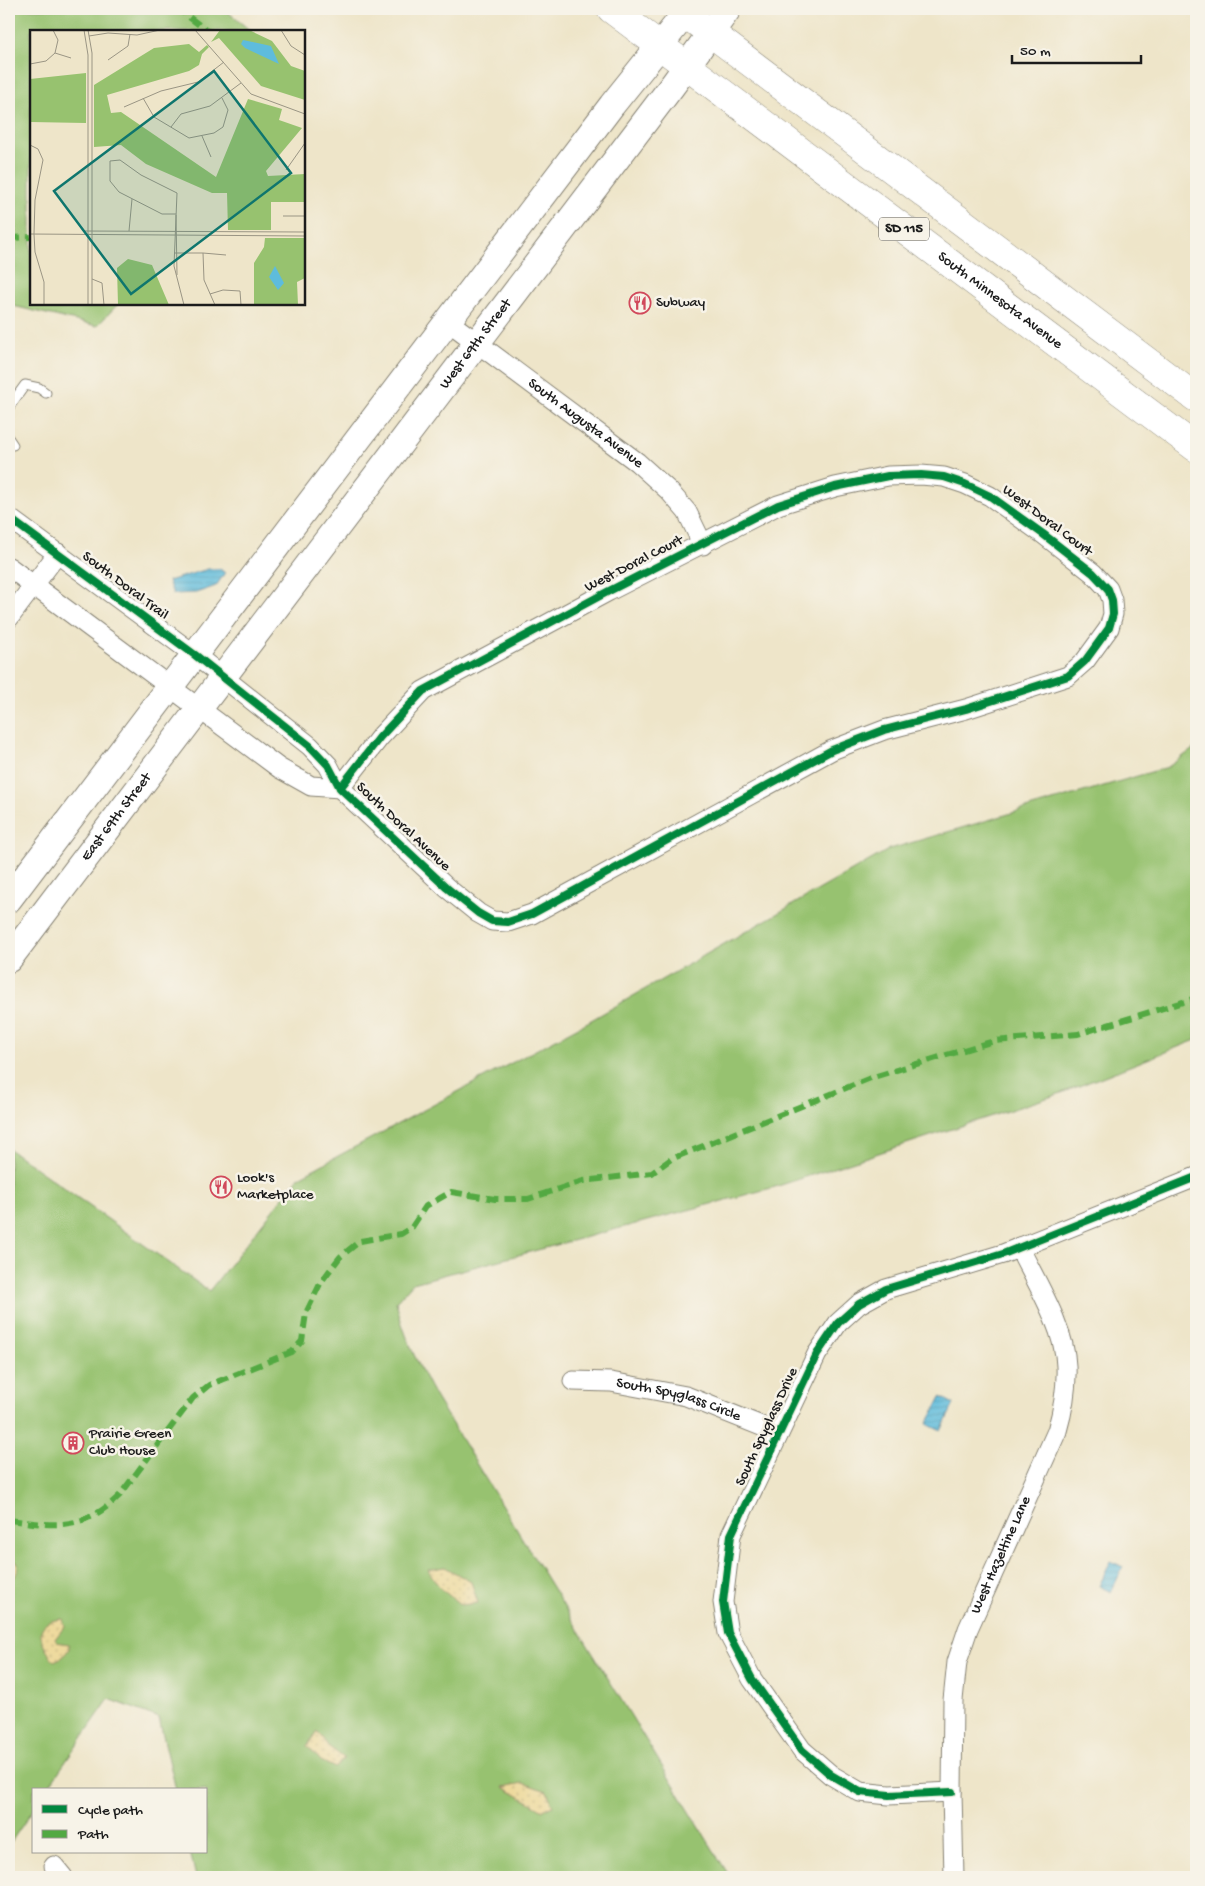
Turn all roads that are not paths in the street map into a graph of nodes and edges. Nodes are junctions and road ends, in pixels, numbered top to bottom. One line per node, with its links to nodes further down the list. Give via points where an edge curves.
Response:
1 (611, 9): 5 (main road, South Minnesota Avenue / SD 115)
2 (728, 9): 4 (main road, West 69th Street)
3 (684, 10): 4 (main road, SD 115); 5 (main road)
4 (710, 32): 6 (main road, West 69th Street); 10 (main road, SD 115)
5 (659, 45): 6 (main road, South Minnesota Avenue / SD 115); 7 (main road)
6 (687, 66): 8 (main road, West 69th Street); 12 (main road, South Minnesota Avenue / SD 115)
7 (449, 322): 8 (street, South Augusta Avenue); 19 (main road)
8 (476, 342): 14 (street, South Augusta Avenue, via 637,462 687,512); 20 (main road, West 69th Street)
9 (46, 393): 11 (lane, via 25,385)
10 (1196, 398)
11 (9, 407)
12 (1196, 448)
13 (9, 518): 15 (street, South Doral Trail)
14 (703, 545): 23 (street, West Doral Court, via 609,591 423,691); 25 (street, West Doral Court, via 778,505 835,487 888,476 944,477 990,496 1093,573 1108,589 1113,614 1109,628 1097,646 1068,676 884,730 832,750 532,914)
15 (58, 553): 17 (street); 19 (street, South Doral Trail)
16 (9, 567): 17 (street)
17 (33, 586): 18 (street); 21 (street)
18 (9, 618)
19 (195, 655): 20 (street, South Doral Trail); 21 (main road)
20 (223, 676): 22 (main road, East 69th Street); 23 (street, South Doral Avenue, via 310,746 328,765)
21 (170, 687): 22 (street, South Doral Avenue); 24 (main road)
22 (199, 709): 23 (street, South Doral Avenue, via 279,768 310,786); 26 (main road, East 69th Street)
23 (340, 788): 25 (street, South Doral Avenue, via 478,913 492,921)
24 (9, 899)
25 (508, 922)
26 (9, 959)
27 (1196, 1177): 28 (street, South Spyglass Drive)
28 (1019, 1247): 30 (street, South Spyglass Drive, via 886,1289 859,1304 838,1323 817,1354); 31 (street, West Hazeltine Lane, via 1056,1326 1066,1365 1065,1401 1057,1431 968,1629 957,1662)
29 (573, 1381): 30 (street, South Spyglass Circle, via 611,1382 686,1396)
30 (779, 1433): 31 (street, South Spyglass Drive, via 731,1535 723,1602 728,1633 752,1679 802,1750 830,1775 860,1792 889,1795)
31 (952, 1792): 32 (street, West Hazeltine Lane)
32 (954, 1877)

